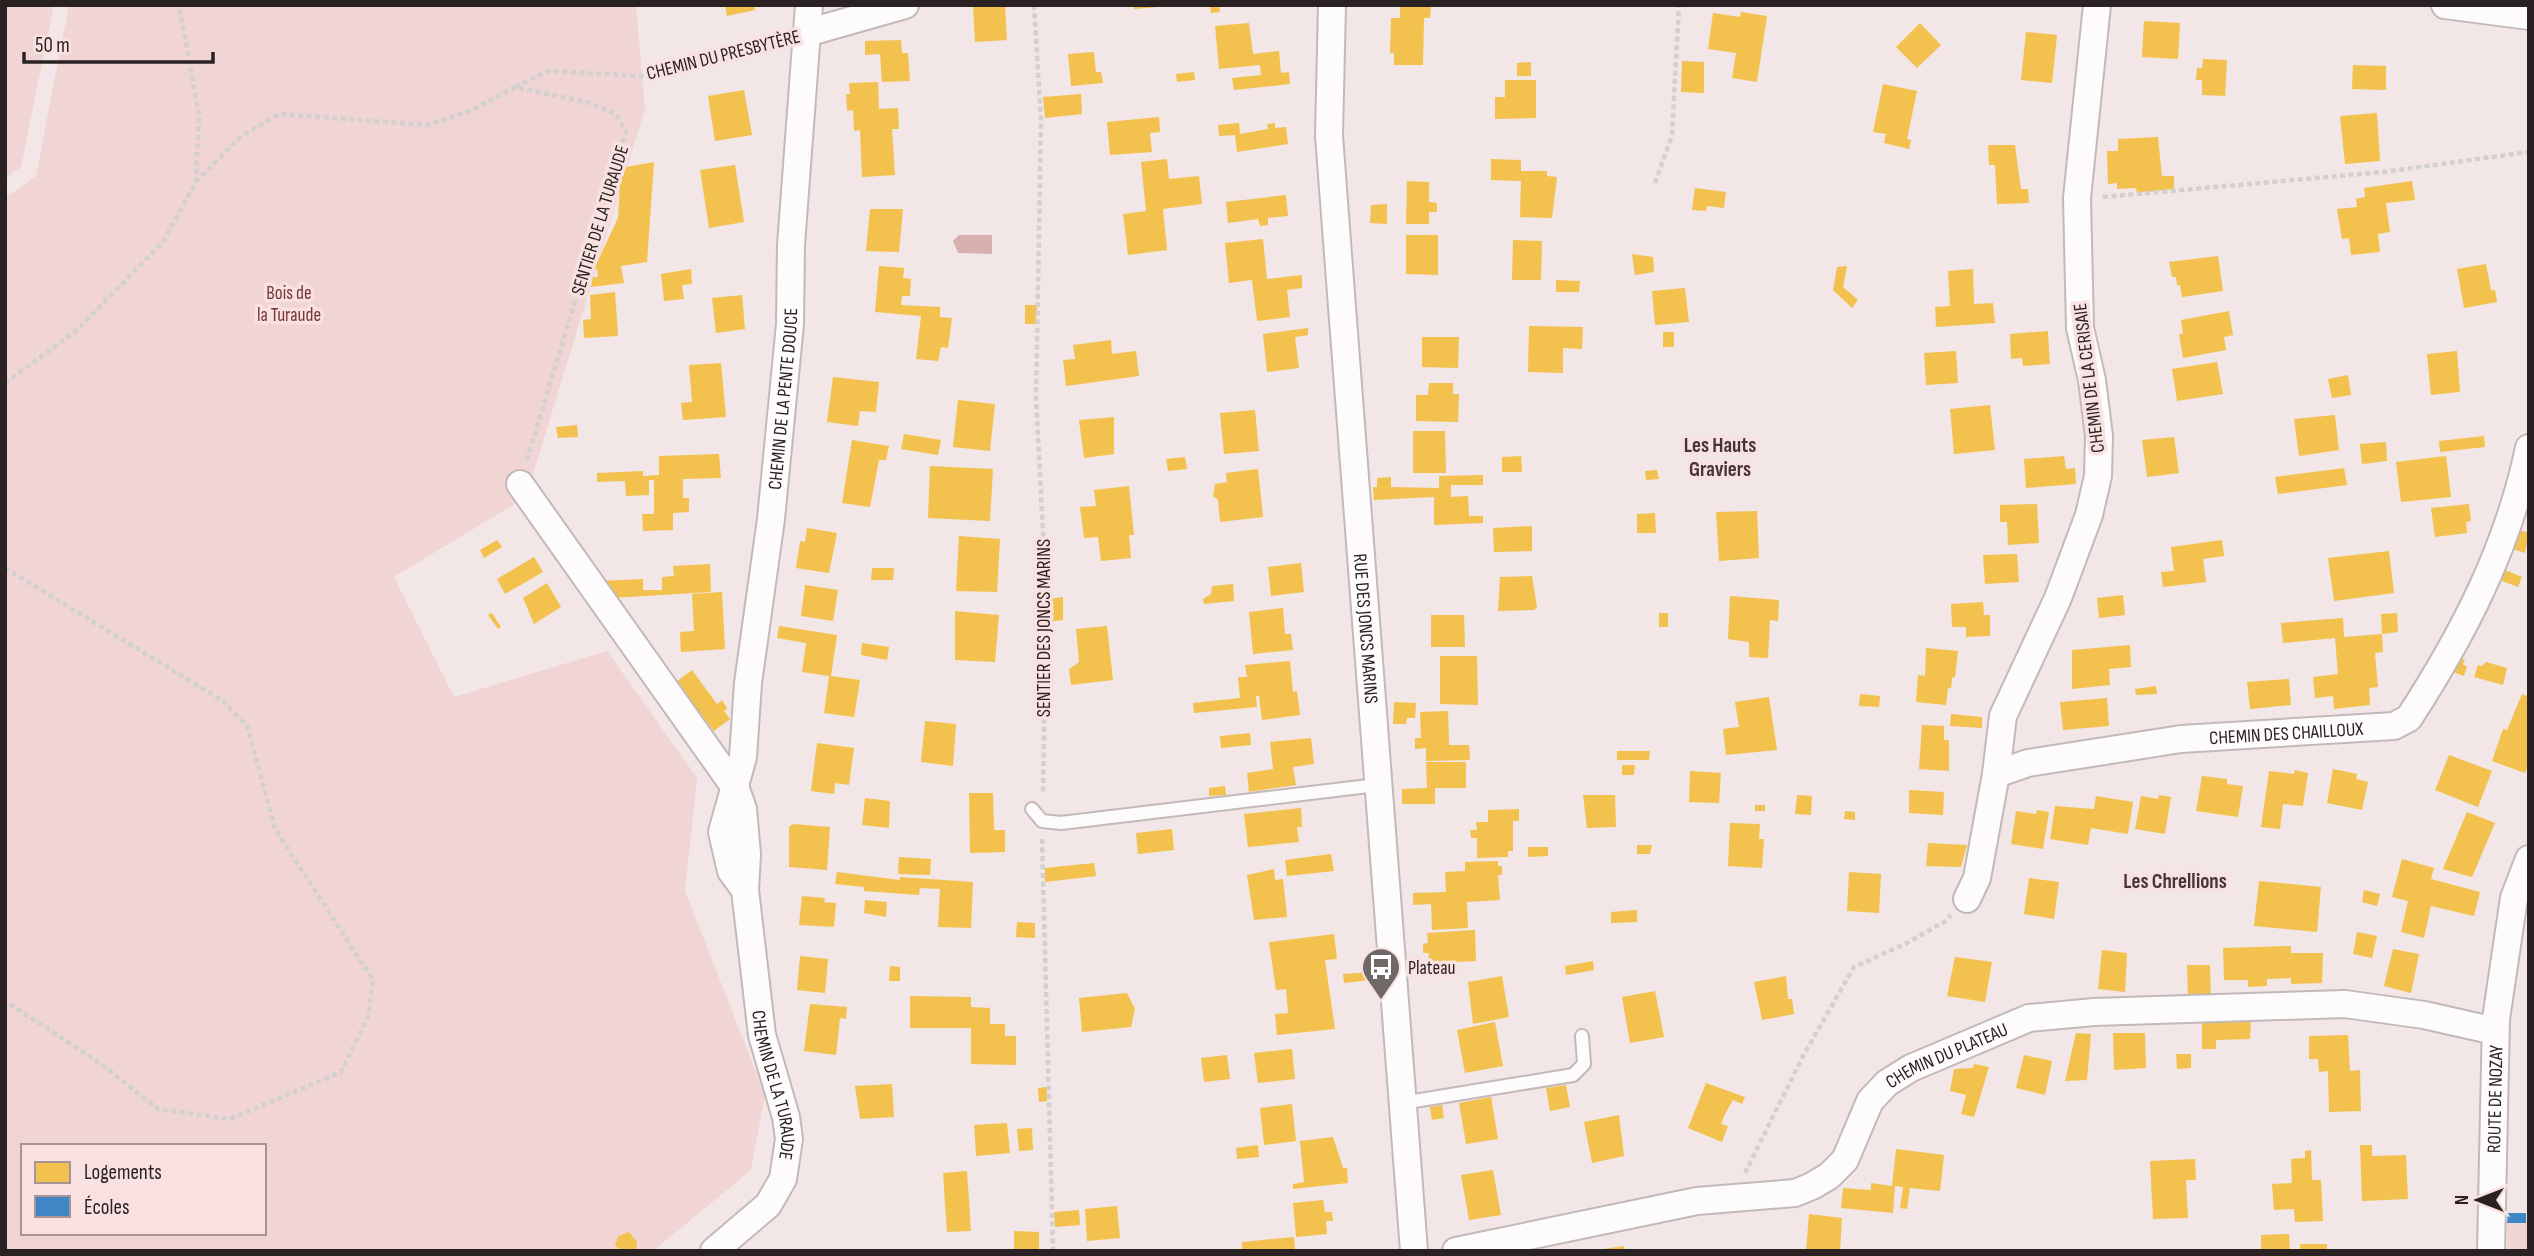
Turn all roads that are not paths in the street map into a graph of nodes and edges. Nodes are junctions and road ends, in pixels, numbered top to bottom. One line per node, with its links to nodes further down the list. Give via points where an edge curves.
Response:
1 (809, 5): 7 (street, CHEMIN DE LA PENTE DOUCE)
2 (905, 5): 7 (street)
3 (1332, 5): 11 (street, RUE DES JONCS MARINS, via 1329,136)
4 (2097, 5): 10 (street, CHEMIN DE LA CERISAIE, via 2077,198 2080,328 2094,394 2098,476 2089,515 2058,598 2003,716)
5 (2445, 5): 6 (street)
6 (2529, 16)
7 (810, 32): 12 (street, CHEMIN DE LA PENTE DOUCE, via 791,245 789,337)
8 (2529, 448): 10 (street, CHEMIN DES CHAILLOUX, via 2517,500 2487,584 2409,718 2395,726 2181,739 2028,763)
9 (520, 484): 12 (street, CHEMIN DE LA TURAUDE)
10 (1996, 774): 15 (street, via 1977,878)
11 (1377, 785): 13 (lane, via 1061,823 1042,821); 18 (street, RUE DES JONCS MARINS)
12 (736, 789): 19 (street, CHEMIN DE LA TURAUDE, via 743,809 745,890 762,1035 786,1117 788,1155 783,1179 768,1205)
13 (1032, 809)
14 (2529, 859): 16 (street, ROUTE DE NOZAY, via 2514,898)
15 (1967, 899)
16 (2495, 1031): 21 (street, CHEMIN DU PLATEAU, via 2345,1004 2029,1018 1911,1068 1887,1083 1870,1101 1845,1160 1829,1176 1795,1193 1684,1204); 22 (street, ROUTE DE NOZAY)
17 (1582, 1036): 18 (lane, via 1584,1064 1573,1074)
18 (1401, 1103): 20 (street, RUE DES JONCS MARINS)
19 (714, 1251)
20 (1414, 1251)
21 (1456, 1251)
22 (2491, 1251)

